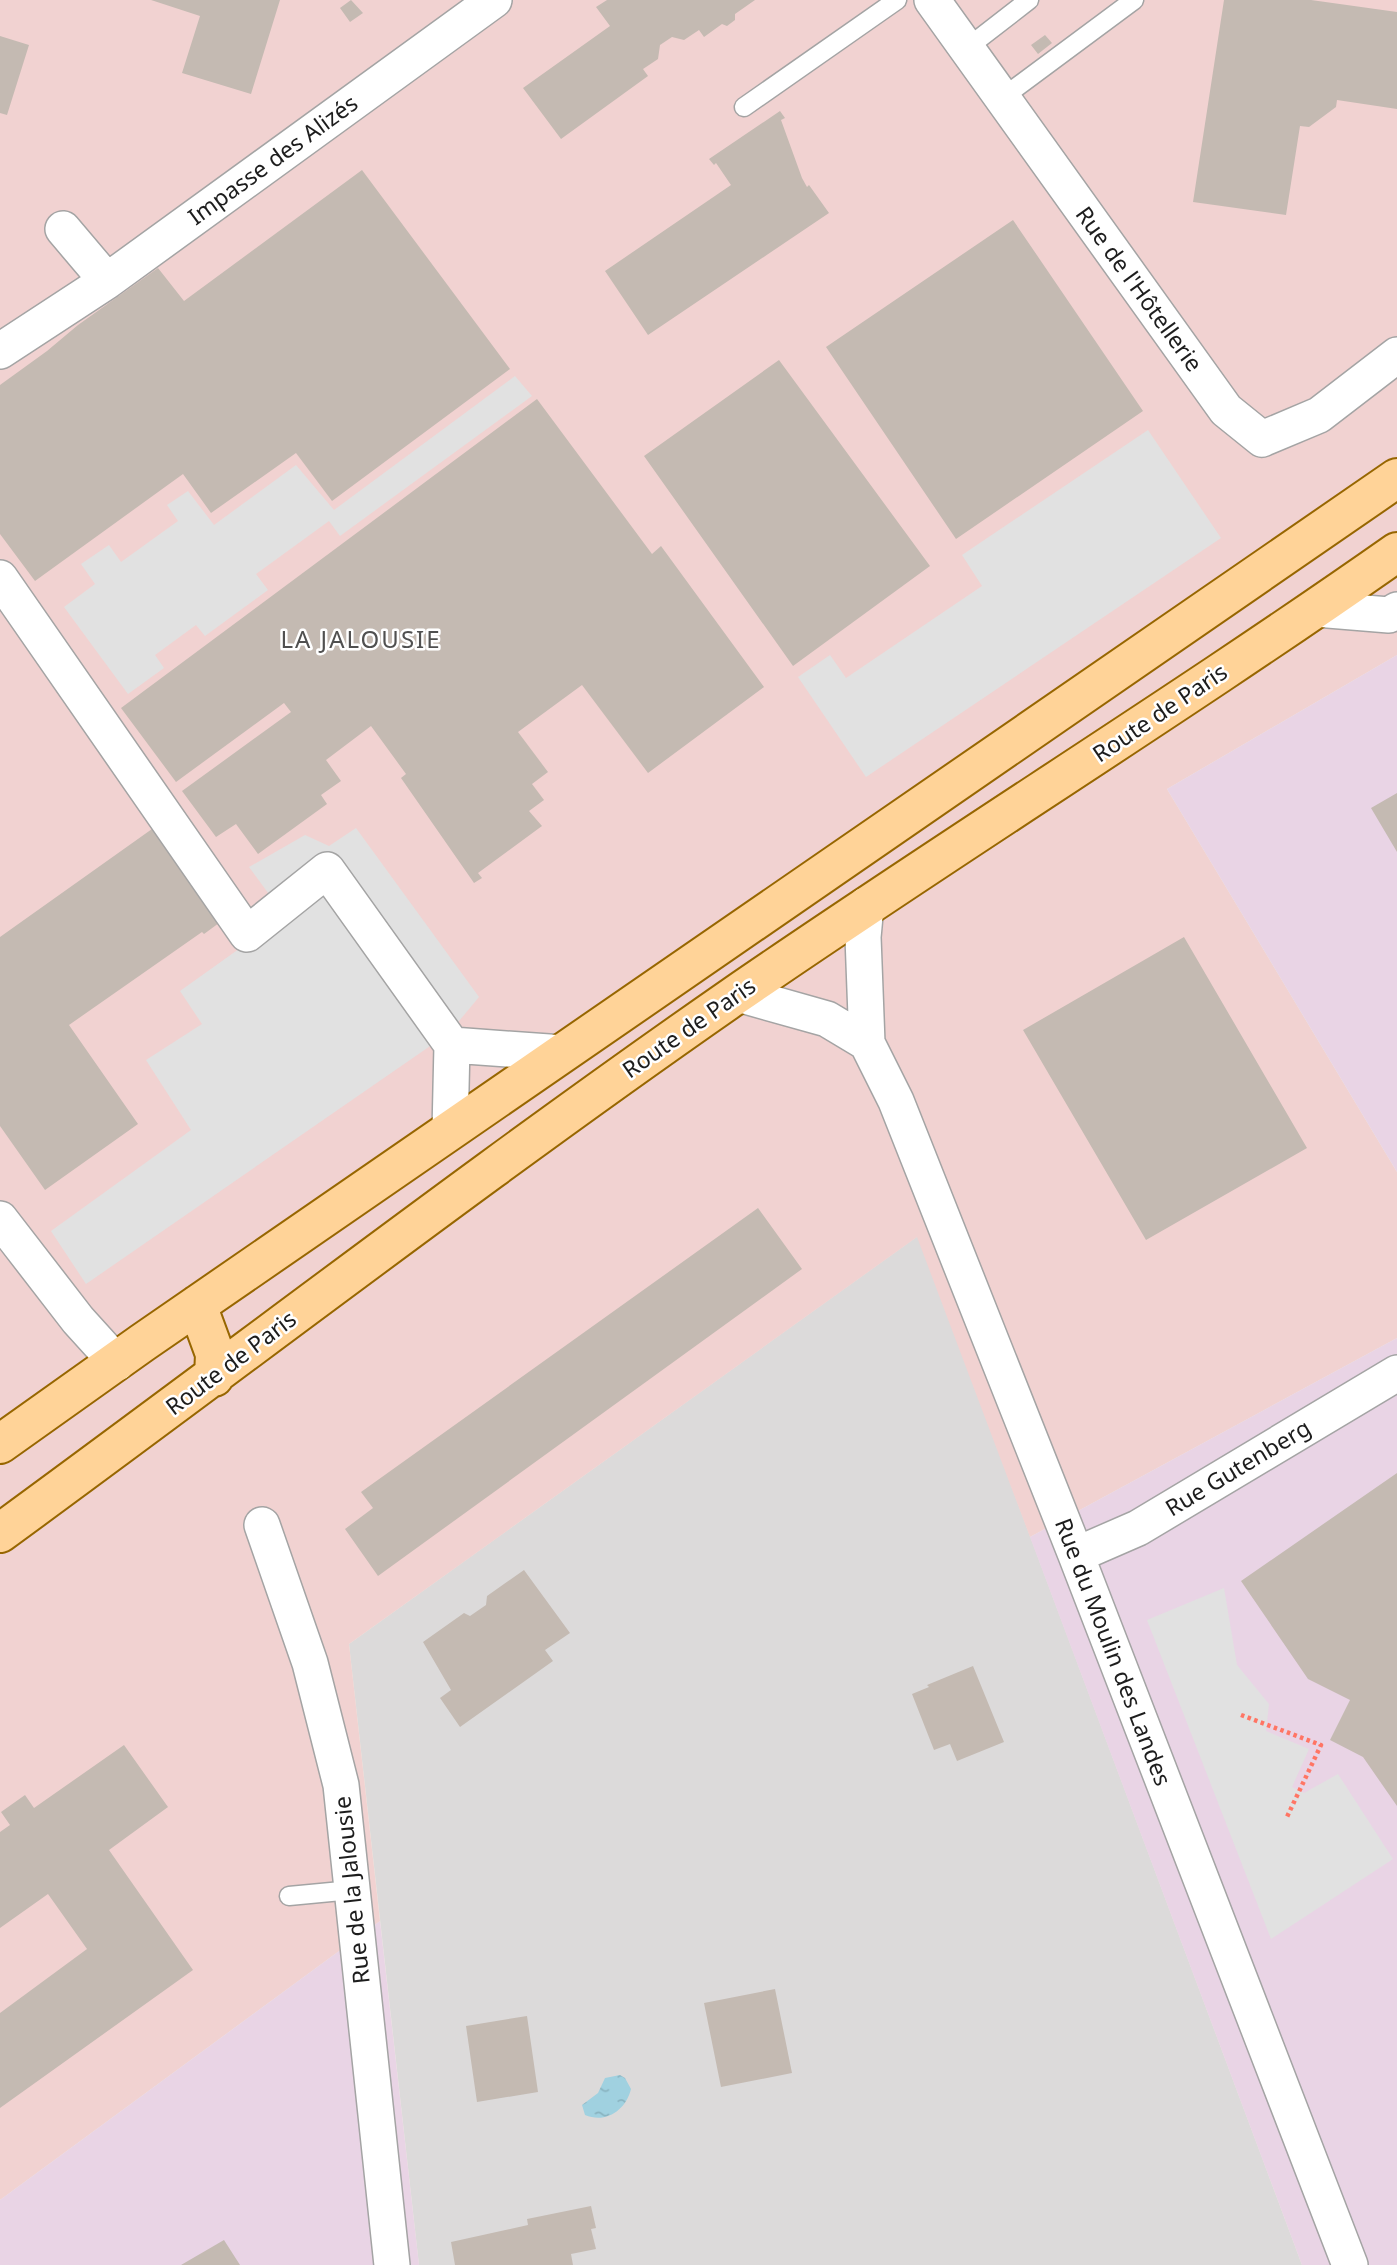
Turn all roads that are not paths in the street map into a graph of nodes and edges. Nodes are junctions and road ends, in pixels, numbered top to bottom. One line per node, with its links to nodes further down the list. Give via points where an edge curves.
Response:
1 (494, 0): 10 (street, Impasse des Alizés)
2 (897, 0): 8 (lane)
3 (932, 0): 6 (street, Rue de l'Hôtellerie)
4 (1029, 0): 6 (lane)
5 (1134, 0): 7 (lane)
6 (967, 48): 7 (street, Rue de l'Hôtellerie)
7 (1002, 98): 12 (street, Rue de l'Hôtellerie, via 1226,411 1262,439 1319,415)
8 (744, 107)
9 (63, 229): 10 (street)
10 (107, 281): 11 (street, Impasse des Alizés)
11 (0, 351)
12 (1397, 355)
13 (1397, 478): 22 (main road)
14 (1397, 552): 16 (main road, Route de Paris)
15 (0, 578): 21 (street, via 247,934 327,870)
16 (1316, 609): 17 (street, via 1389,615); 18 (main road, Route de Paris)
17 (1397, 610)
18 (866, 905): 19 (main road, Route de Paris); 20 (street, Rue du Moulin des Landes)
19 (738, 994): 20 (street, via 827,1019); 28 (main road, Route de Paris, via 582,1102)
20 (867, 1043): 32 (street, Rue du Moulin des Landes, via 895,1101)
21 (452, 1045): 22 (street); 23 (street)
22 (563, 1053): 23 (main road)
23 (450, 1131): 25 (main road)
24 (0, 1219): 26 (street)
25 (197, 1305): 26 (main road); 28 (main road, via 215,1354)
26 (117, 1363): 29 (main road)
27 (1397, 1373): 32 (street, Rue Gutenberg, via 1138,1528)
28 (214, 1377): 31 (main road, Route de Paris)
29 (0, 1444)
30 (262, 1525): 33 (street, Rue de la Jalousie, via 310,1663 341,1785)
31 (0, 1533)
32 (1076, 1555): 36 (street, Rue du Moulin des Landes)
33 (352, 1890): 34 (lane); 35 (street, Rue de la Jalousie)
34 (289, 1896)
35 (391, 2265)
36 (1350, 2265)

